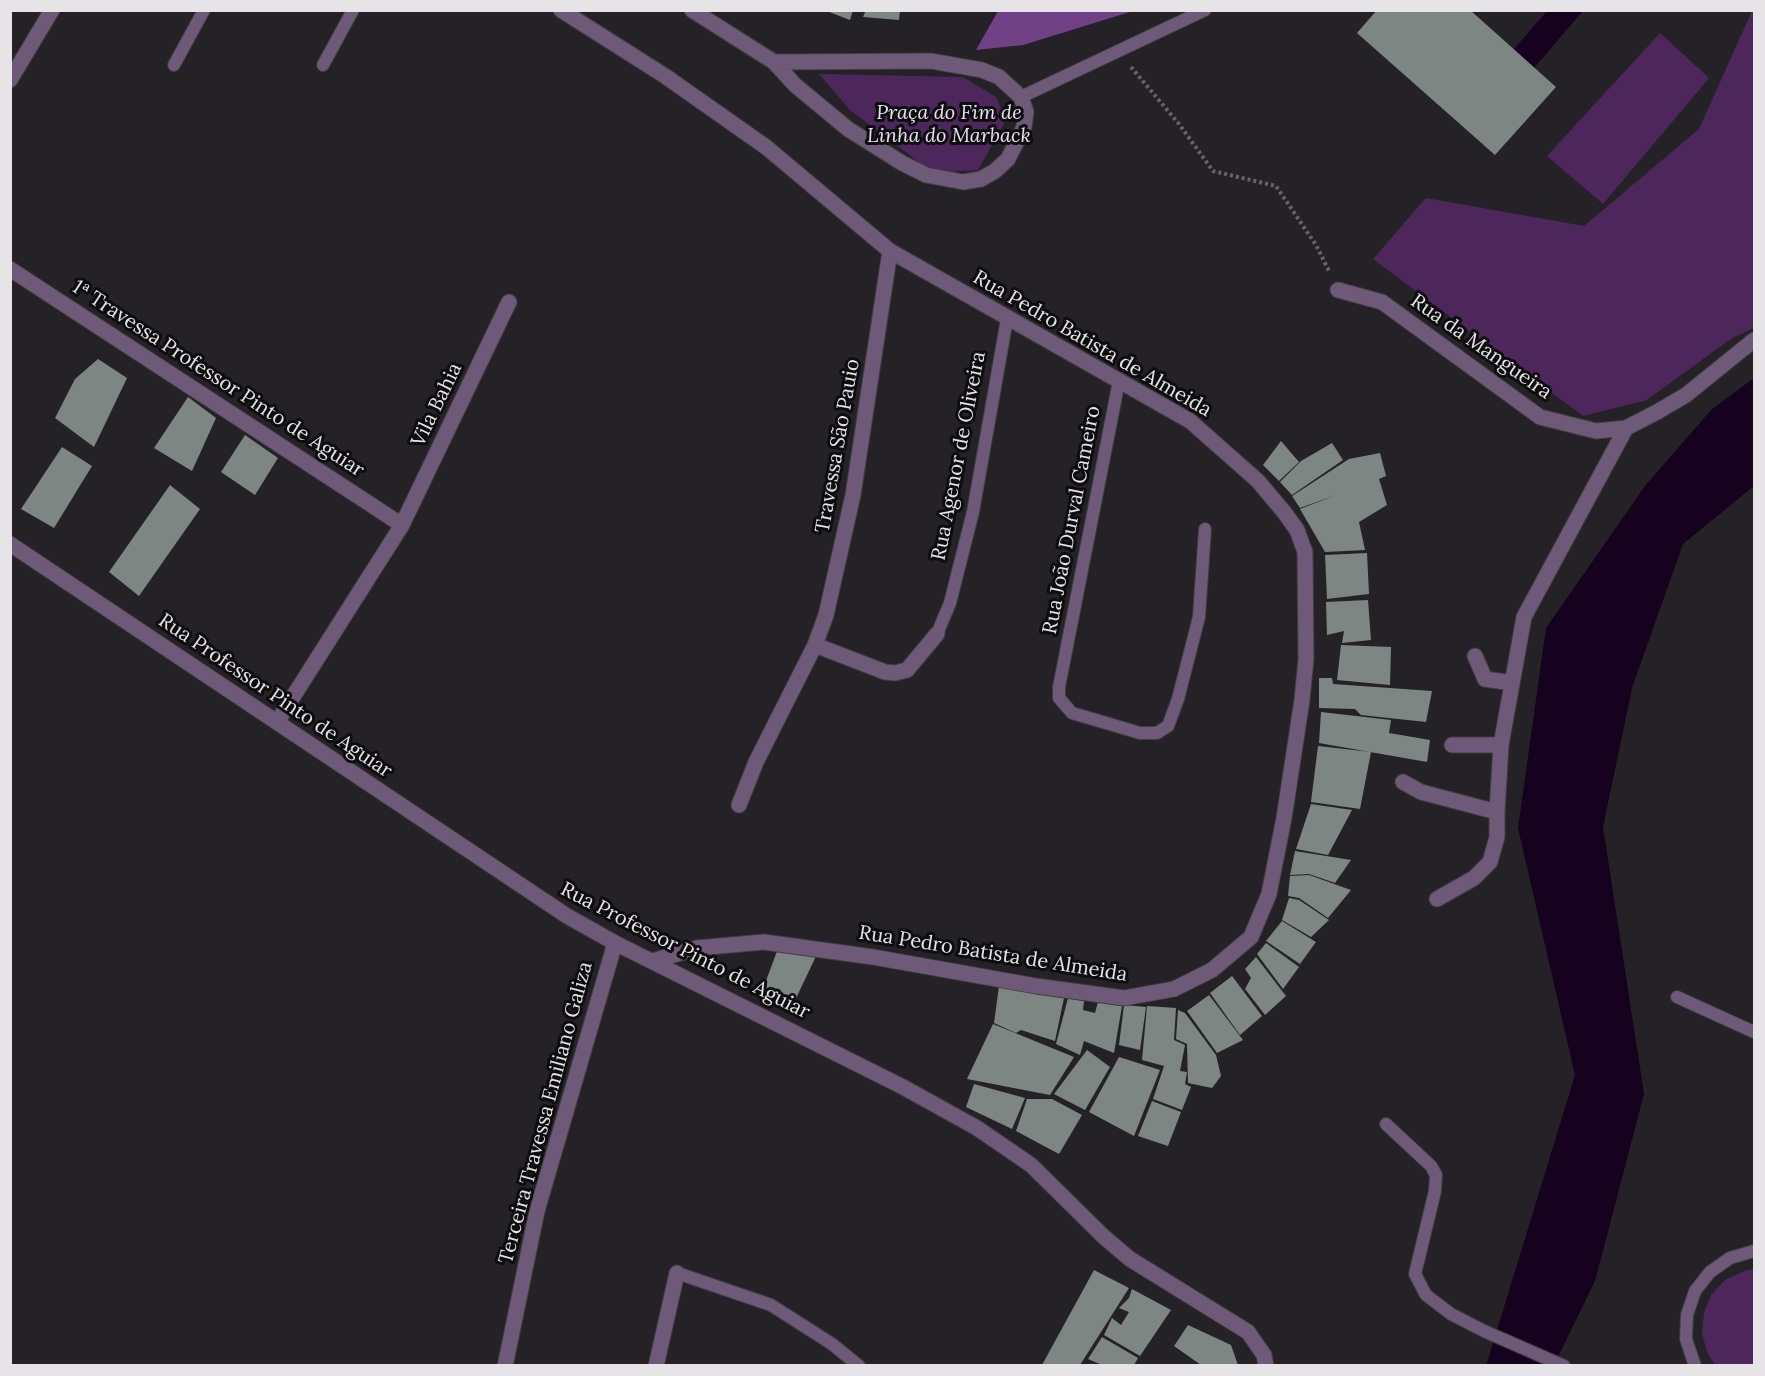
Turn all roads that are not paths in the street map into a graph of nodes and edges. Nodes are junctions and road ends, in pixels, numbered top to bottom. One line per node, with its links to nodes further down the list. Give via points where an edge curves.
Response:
1 (52, 10): 10 (street)
2 (204, 10): 8 (lane)
3 (353, 10): 9 (lane)
4 (561, 10): 12 (street, Rua Pedro Batista de Almeida, via 766,147)
5 (697, 12): 7 (street)
6 (1201, 12): 11 (lane)
7 (774, 62): 11 (street, via 959,64 999,77); 11 (street, via 825,112 875,146 926,174 963,182 981,179 1008,159 1024,127 1026,112)
8 (174, 65)
9 (323, 65)
10 (10, 80)
11 (1021, 97)
12 (890, 251): 16 (street, Rua Pedro Batista de Almeida); 24 (street, Travessa São Pauio, via 853,495)
13 (10, 269): 20 (street, 1ª Travessa Professor Pinto de Aguiar)
14 (1338, 290): 19 (street, Rua da Mangueira, via 1382,302 1540,417 1596,431)
15 (509, 302): 20 (street, Vila Bahia)
16 (1007, 319): 18 (street, Rua Pedro Batista de Almeida); 23 (lane, Rua Agenor de Oliveira, via 974,512 950,603)
17 (1755, 340): 19 (street, Rua da Mangueira, via 1686,395)
18 (1119, 381): 21 (lane, Rua João Durval Cameiro, via 1075,596 1059,698 1072,713 1151,735 1165,729 1178,699 1199,617); 35 (street, Rua Pedro Batista de Almeida, via 1190,422 1242,465 1284,512 1297,530 1305,552 1306,659 1302,700 1269,894 1251,937 1212,970 1192,981 1174,989 1124,998 764,942 697,948)
19 (1626, 428): 26 (street, via 1524,617)
20 (402, 525): 27 (street, Vila Bahia)
21 (1205, 529)
22 (10, 544): 27 (street, Rua Professor Pinto de Aguiar)
23 (937, 634): 24 (street, via 907,670 895,674)
24 (815, 645): 31 (street, via 756,762)
25 (1475, 656): 26 (street, via 1485,679)
26 (1512, 683): 29 (street)
27 (277, 722): 34 (street, Rua Professor Pinto de Aguiar, via 532,895)
28 (1452, 745): 29 (street)
29 (1501, 745): 32 (street)
30 (1403, 782): 32 (street, via 1421,792)
31 (739, 805)
32 (1497, 812): 33 (street, via 1497,837 1490,862 1474,878)
33 (1437, 899)
34 (615, 943): 35 (street, Rua Professor Pinto de Aguiar); 41 (street, Terceira Travessa Emiliano Galiza, via 537,1211)
35 (653, 961): 44 (street, Rua Professor Pinto de Aguiar, via 977,1128 1031,1165 1130,1259 1248,1332 1264,1355)
36 (1677, 997): 37 (lane)
37 (1755, 1032)
38 (1386, 1124): 45 (lane, via 1436,1175 1417,1259 1415,1274 1419,1287 1437,1304 1484,1331)
39 (1755, 1251): 46 (lane, via 1730,1258 1710,1272 1695,1291 1687,1315 1686,1339)
40 (677, 1273): 42 (street); 43 (lane, via 771,1305)
41 (505, 1365)
42 (656, 1365)
43 (859, 1365)
44 (1266, 1365)
45 (1564, 1365)
46 (1694, 1365)

